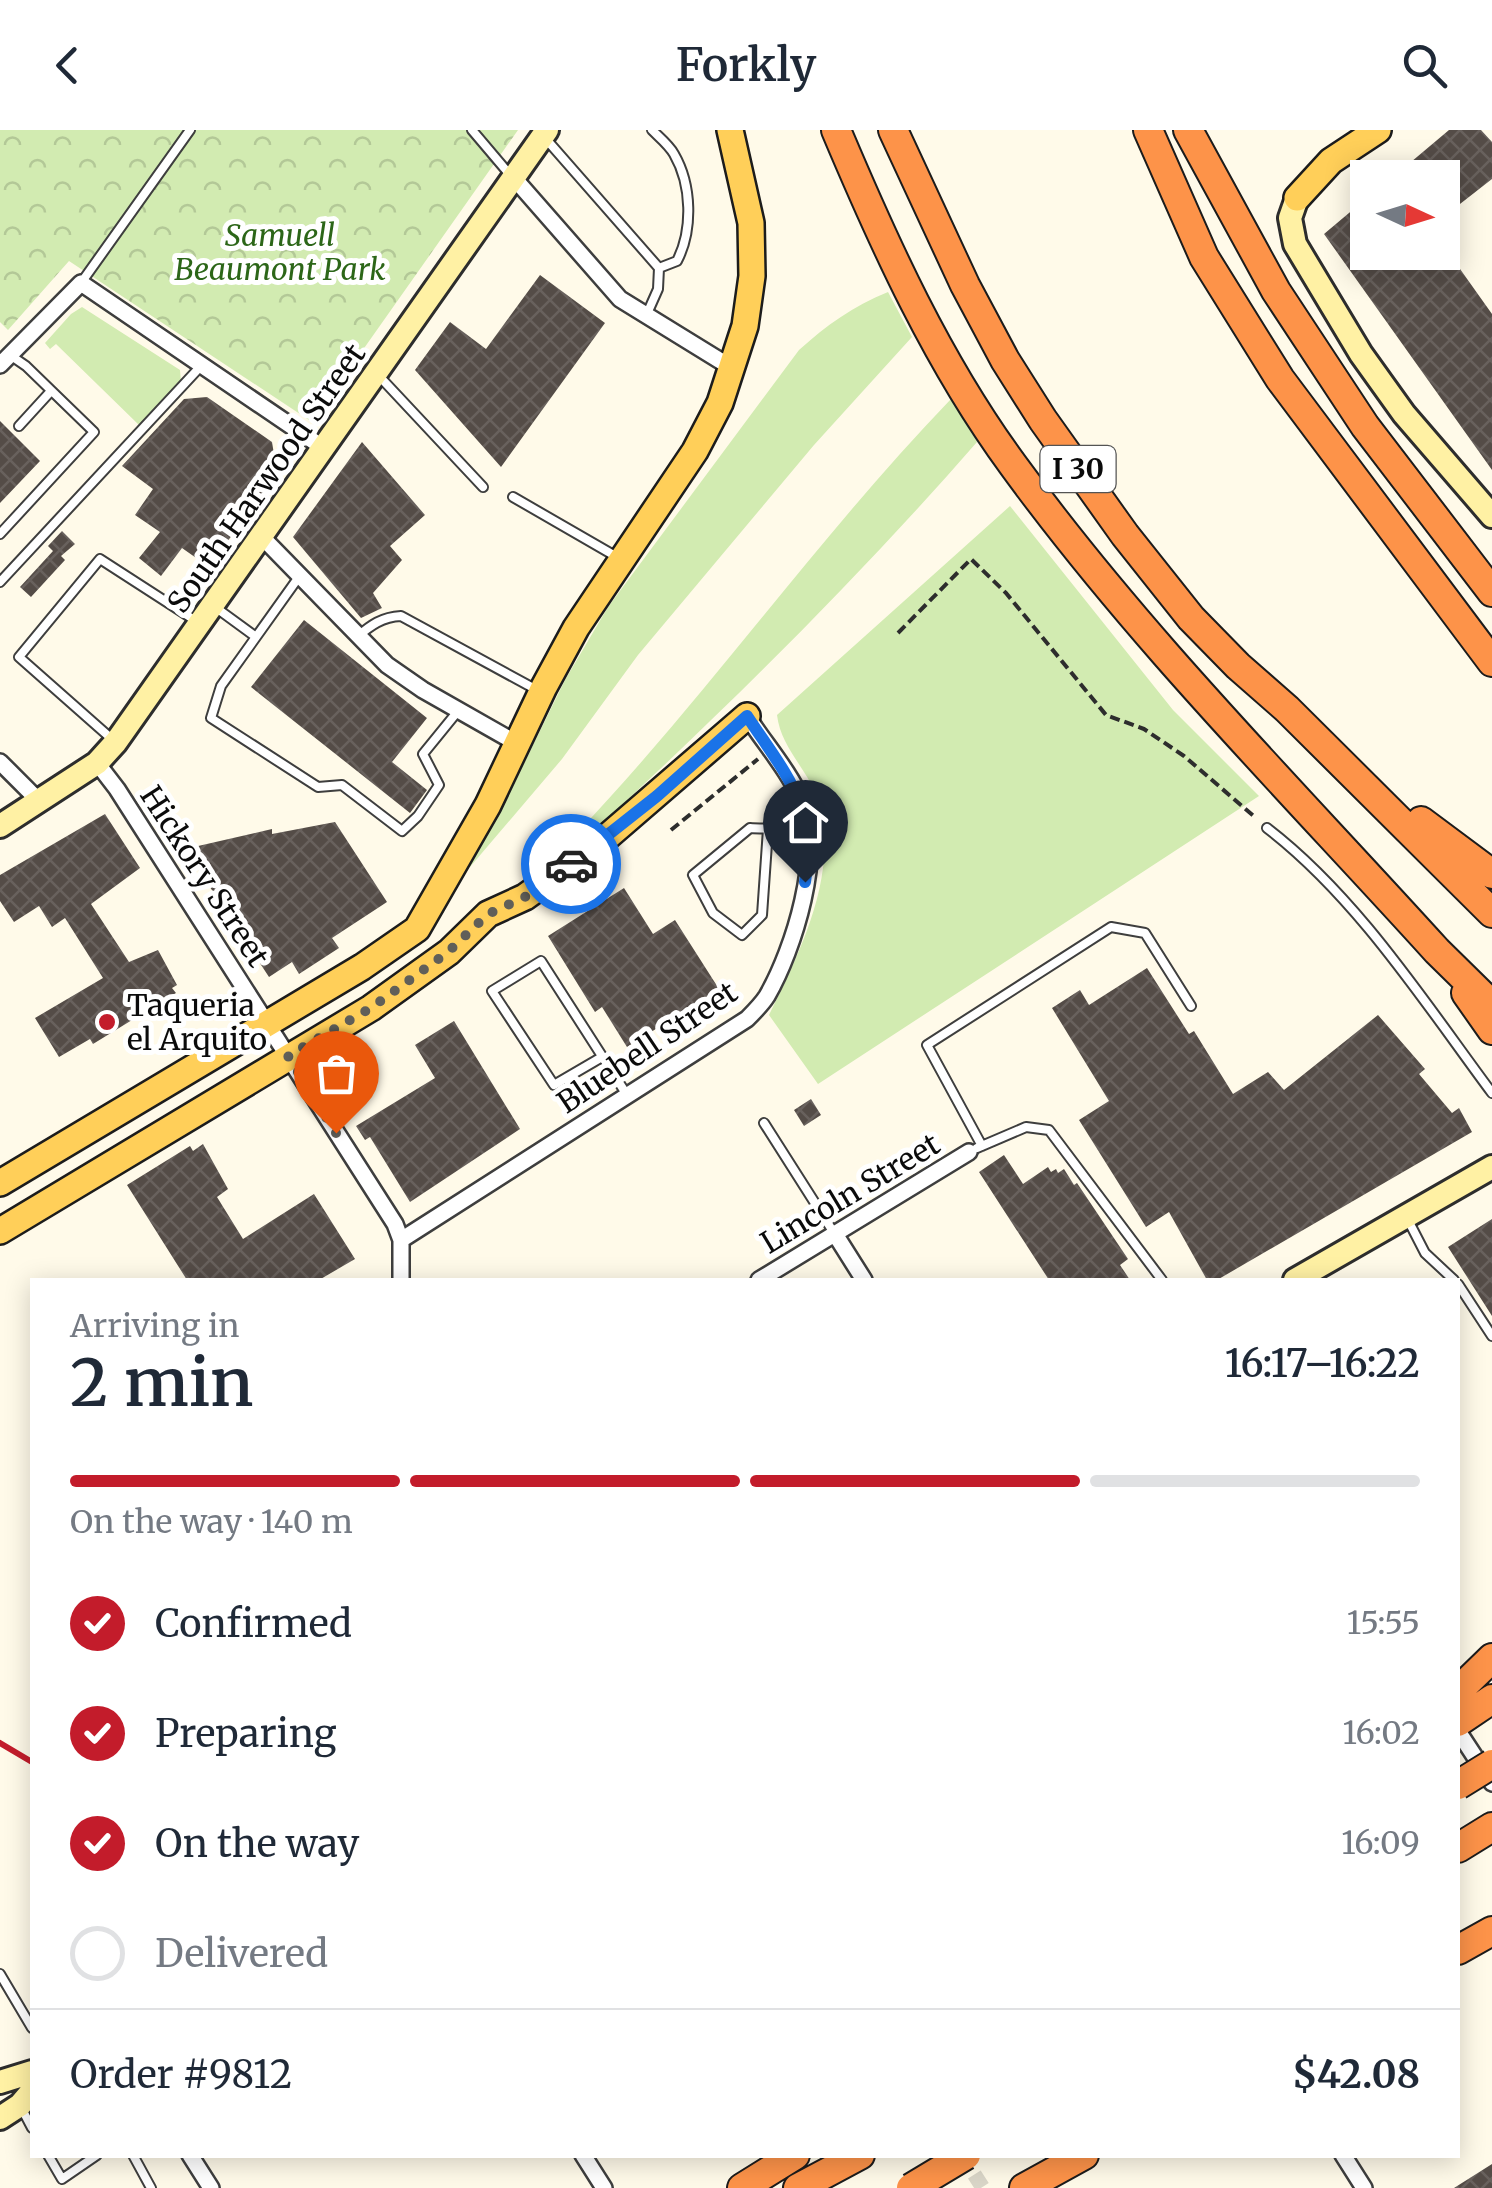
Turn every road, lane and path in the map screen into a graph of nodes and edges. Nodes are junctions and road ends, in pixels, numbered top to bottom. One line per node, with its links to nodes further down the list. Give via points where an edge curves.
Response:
1 (190, 130): 14 (lane)
2 (472, 130): 11 (lane)
3 (652, 130): 13 (lane, via 674,154 689,224 677,262)
4 (730, 130): 18 (main road, via 751,223 752,276)
5 (836, 130): 54 (highway, via 876,226 1012,464 1119,600)
6 (893, 130): 43 (highway, I 30, via 965,286 1043,420 1191,618)
7 (1148, 130): 36 (highway, via 1204,257 1280,379)
8 (1188, 130): 31 (highway, via 1276,292 1364,426)
9 (1378, 130): 12 (main road, via 1331,162)
10 (545, 133): 11 (main road, South Harwood Street); 13 (lane)
11 (514, 178): 15 (street, via 605,285); 19 (main road, South Harwood Street)
12 (1297, 198): 25 (main road, via 1290,218 1295,244 1360,354)
13 (659, 268): 15 (lane)
14 (80, 283): 16 (street); 17 (street)
15 (646, 316): 18 (street)
16 (3, 356): 20 (lane)
17 (200, 366): 22 (street); 30 (lane)
18 (732, 368): 28 (main road, via 696,452)
19 (376, 374): 22 (main road, South Harwood Street); 23 (lane)
20 (51, 391): 21 (lane); 26 (lane, via 94,432)
21 (20, 426)
22 (325, 450): 27 (main road, South Harwood Street)
23 (483, 487)
24 (513, 497): 28 (lane)
25 (1492, 516)
26 (0, 534)
27 (262, 536): 29 (street); 32 (main road, South Harwood Street)
28 (620, 559): 37 (main road)
29 (300, 574): 34 (lane); 35 (street)
30 (0, 582)
31 (1492, 592)
32 (206, 614): 34 (lane); 40 (main road, South Harwood Street); 40 (lane, via 100,559 19,657)
33 (898, 633): 49 (path, via 971,559 1106,715 1144,729 1184,756)
34 (256, 636): 38 (lane, via 221,686 211,718 318,787 342,785 402,831 439,785 423,754)
35 (358, 637): 37 (lane, via 373,623 401,616); 38 (street, via 387,665)
36 (1492, 662)
37 (541, 692): 41 (main road)
38 (458, 711): 41 (street)
39 (747, 716): 42 (street, Bluebell Street); 59 (main road, via 600,843 525,897 488,914 371,1008)
40 (116, 742): 45 (main road, South Harwood Street)
41 (518, 744): 57 (main road, via 417,929)
42 (770, 750): 50 (path); 51 (street, Bluebell Street, via 802,803)
43 (1336, 756): 52 (highway); 53 (highway, I 30)
44 (0, 762): 46 (street)
45 (97, 763): 46 (main road, South Harwood Street); 57 (street, Hickory Street)
46 (40, 802): 47 (main road, South Harwood Street)
47 (0, 826)
48 (768, 828): 48 (lane, via 750,828 693,874 714,913 742,935 762,915); 51 (lane)
49 (1268, 828): 61 (lane, via 1350,908)
50 (671, 830)
51 (808, 831): 62 (street, Bluebell Street, via 801,902 766,998 747,1019)
52 (1492, 874)
53 (1492, 912)
54 (1437, 951): 55 (highway); 58 (highway)
55 (1492, 1005)
56 (1192, 1006): 64 (lane, via 1145,934 1111,928 927,1045)
57 (266, 1022): 59 (street, Hickory Street); 66 (main road)
58 (1492, 1030)
59 (288, 1056): 68 (main road); 70 (street, Hickory Street)
60 (602, 1057): 60 (lane, via 542,962 492,990 554,1085); 62 (lane)
61 (1492, 1093)
62 (627, 1095): 70 (street, Bluebell Street)
63 (764, 1123): 69 (lane)
64 (975, 1149): 69 (street, Lincoln Street); 74 (lane, via 1026,1127 1049,1130)
65 (1492, 1167): 67 (main road)
66 (1, 1181)
67 (1406, 1216): 75 (main road); 76 (lane, via 1425,1253)
68 (0, 1231)
69 (835, 1234): 72 (street, Lincoln Street); 73 (street)
70 (401, 1240): 71 (street, Hickory Street)
71 (401, 1278)
72 (763, 1278)
73 (863, 1278)
74 (1160, 1278)
75 (1301, 1278)
76 (1452, 1278)
77 (1460, 1288): 78 (lane)
78 (1492, 1336)
79 (1492, 1658): 80 (highway)
80 (1460, 1689)
81 (1492, 1699): 82 (highway)
82 (1460, 1721)
83 (1460, 1734): 85 (street)
84 (1492, 1764): 86 (highway, bridge)
85 (1492, 1783)
86 (1460, 1784)
87 (1492, 1827): 88 (highway)
88 (1460, 1847)
89 (1492, 1931): 90 (highway)
90 (1460, 1949)
91 (0, 1974): 92 (lane)
92 (30, 2025)
93 (30, 2073): 94 (main road)
94 (0, 2082)
95 (50, 2158): 96 (lane, via 62,2179)
96 (93, 2158)
97 (135, 2158): 105 (lane)
98 (192, 2158): 106 (street)
99 (585, 2158): 107 (street)
100 (790, 2158): 108 (highway)
101 (854, 2158): 109 (highway)
102 (961, 2158): 110 (highway, bridge)
103 (1079, 2158): 111 (highway)
104 (1345, 2158): 112 (street)
105 (151, 2188)
106 (211, 2188)
107 (604, 2188)
108 (742, 2188)
109 (798, 2188)
110 (910, 2188)
111 (1024, 2188)
112 (1364, 2188)

